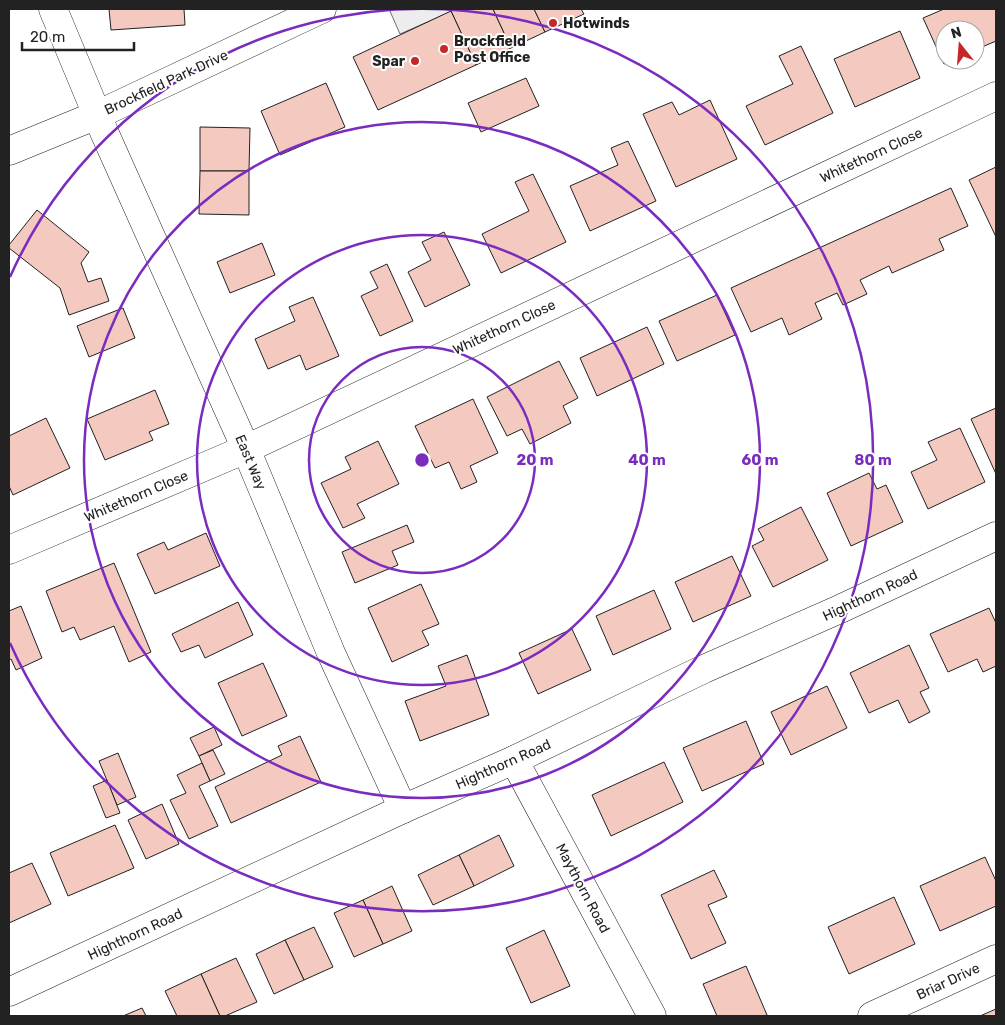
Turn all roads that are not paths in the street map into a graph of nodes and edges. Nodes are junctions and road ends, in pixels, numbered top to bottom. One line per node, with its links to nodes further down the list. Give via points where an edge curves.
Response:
1 (53, 9): 4 (street, East Way)
2 (322, 9): 4 (street, Brockfield Park Drive)
3 (996, 96): 6 (street, Whitethorn Close)
4 (97, 115): 5 (street, Brockfield Park Drive); 6 (street, East Way)
5 (9, 151)
6 (246, 449): 8 (street, Whitethorn Close); 10 (street, East Way, via 331,653)
7 (996, 536): 9 (street, Highthorn Road)
8 (9, 550)
9 (514, 760): 10 (street, Highthorn Road); 13 (street, Maythorn Road)
10 (403, 809): 12 (street, Highthorn Road)
11 (996, 959): 14 (street, Briar Drive)
12 (9, 992)
13 (652, 1016)
14 (872, 1016)

